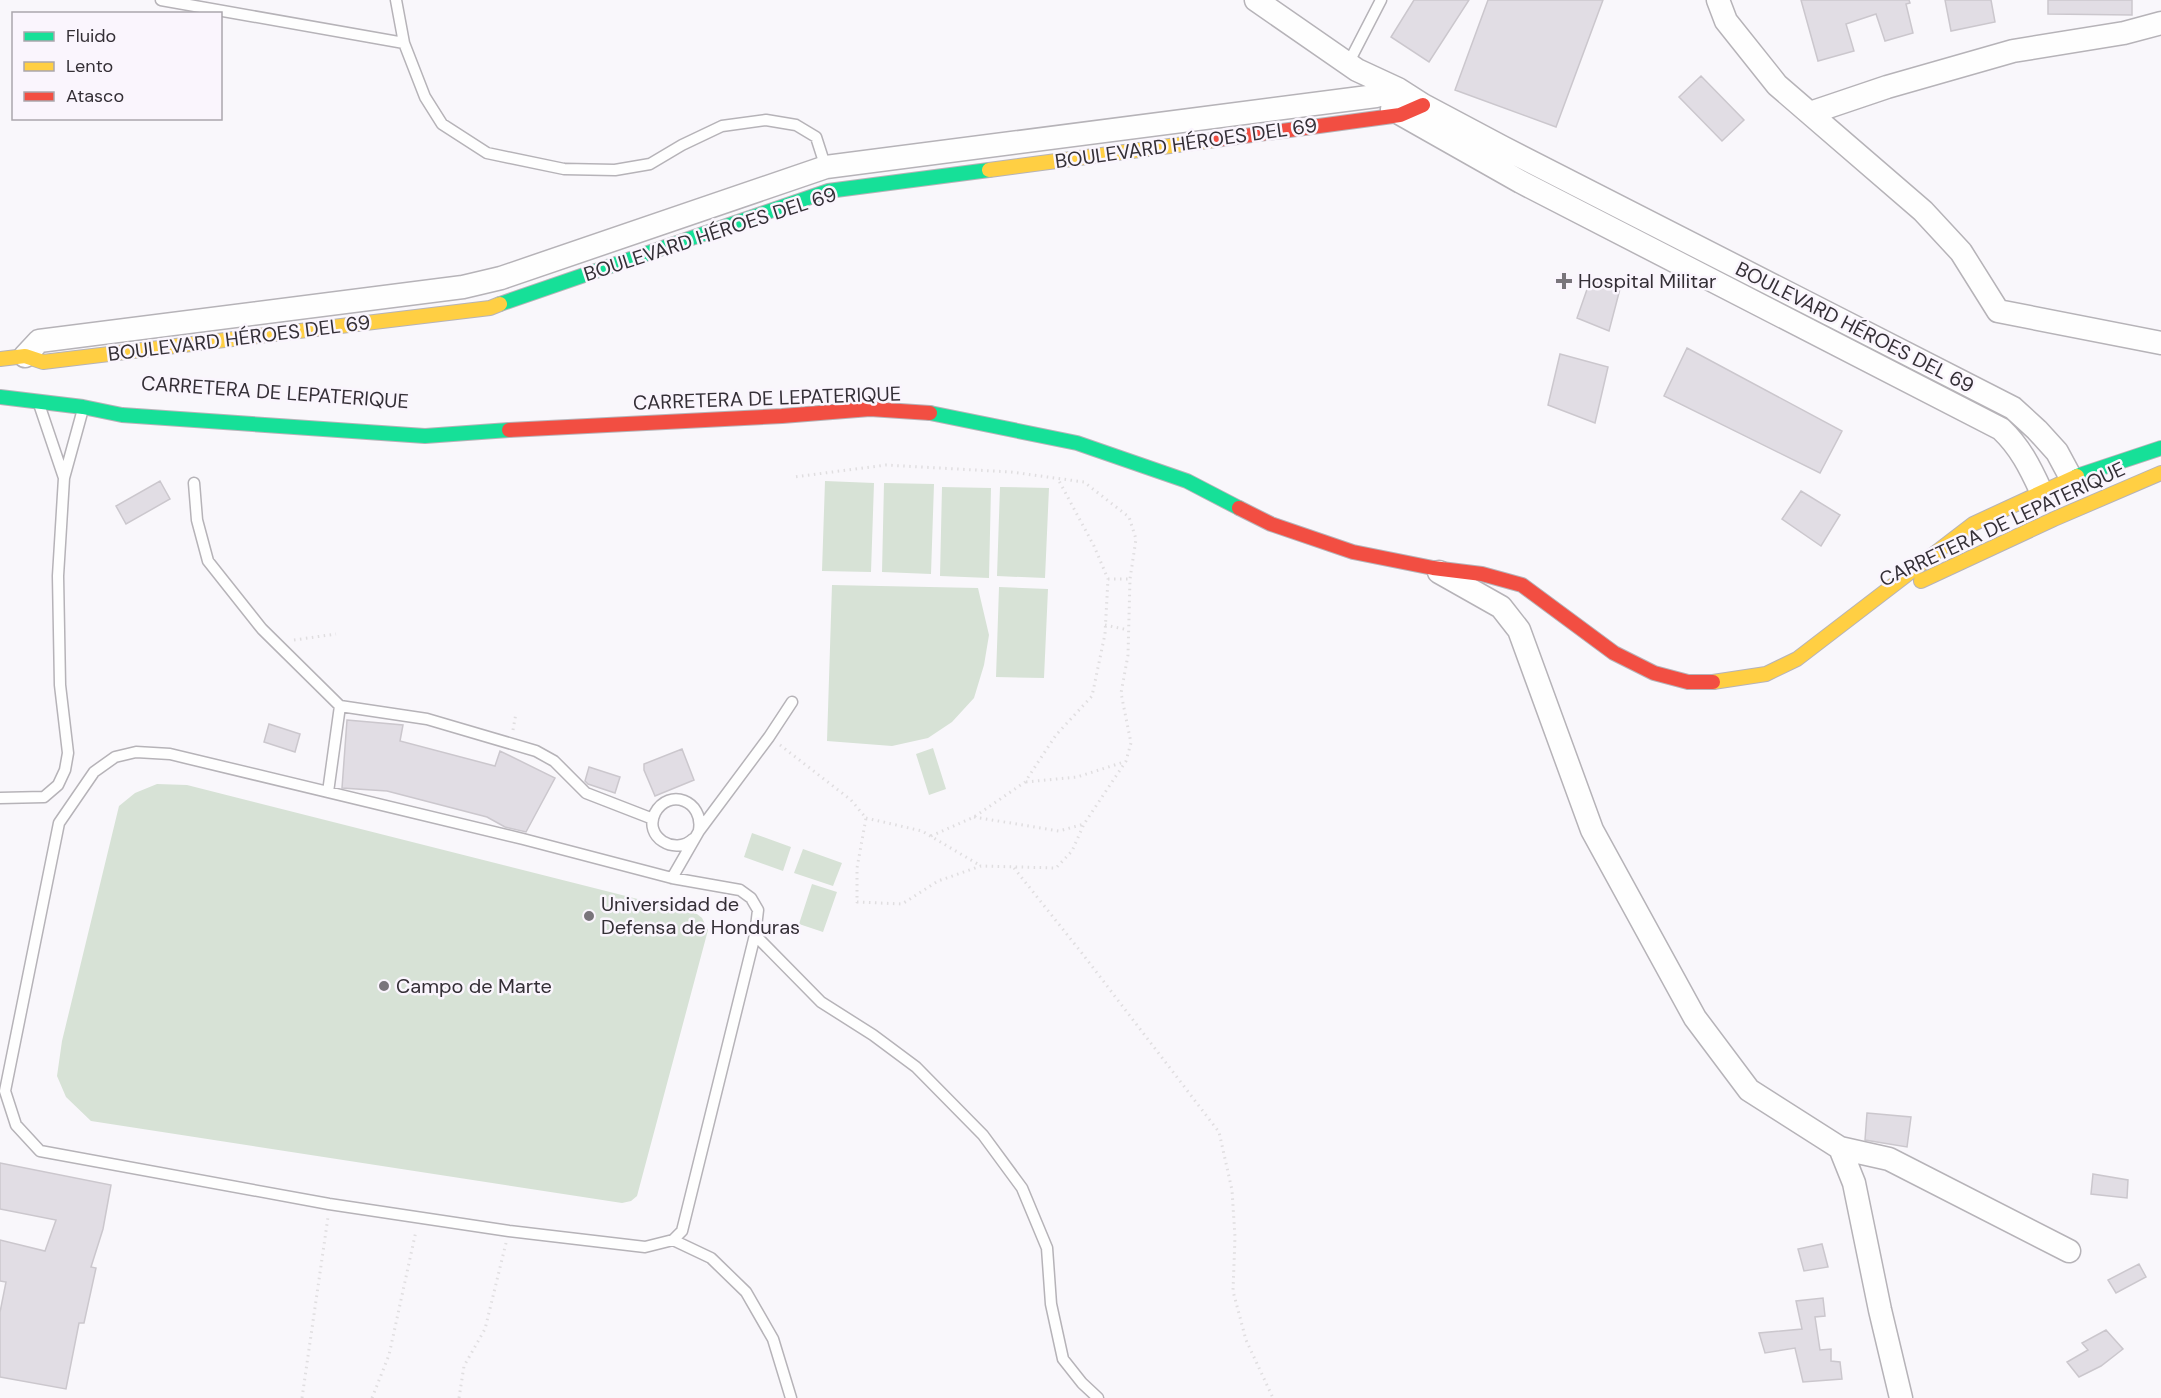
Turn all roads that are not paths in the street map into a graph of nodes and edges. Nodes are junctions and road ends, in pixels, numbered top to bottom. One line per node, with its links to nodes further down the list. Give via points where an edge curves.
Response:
1 (161, 0): 7 (lane)
2 (396, 0): 7 (lane)
3 (1256, 0): 8 (street, BOULEVARD HÉROES DEL 69)
4 (1381, 0): 8 (lane)
5 (1718, 0): 12 (street, via 1726,21 1777,85)
6 (2161, 23): 12 (street, via 2013,51)
7 (404, 43): 14 (lane, via 425,97 442,124 487,153 564,169 615,170 650,164 722,126 766,120 796,125 816,137)
8 (1353, 67): 9 (street, BOULEVARD HÉROES DEL 69); 10 (street, BOULEVARD HÉROES DEL 69)
9 (1398, 89): 10 (street, BOULEVARD HÉROES DEL 69); 11 (street, BOULEVARD HÉROES DEL 69)
10 (1376, 96): 13 (street, BOULEVARD HÉROES DEL 69); 14 (street, BOULEVARD HÉROES DEL 69)
11 (1423, 105): 13 (main road, BOULEVARD HÉROES DEL 69); 30 (street, BOULEVARD HÉROES DEL 69, via 2013,408 2057,452)
12 (1810, 113): 16 (street, via 1923,211 1961,252 1998,311)
13 (1400, 115): 15 (main road, BOULEVARD HÉROES DEL 69); 30 (street, BOULEVARD HÉROES DEL 69, via 1521,182 2001,429 2028,463)
14 (826, 167): 15 (lane); 18 (street, BOULEVARD HÉROES DEL 69, via 501,278 463,287 39,340)
15 (828, 191): 18 (main road, BOULEVARD HÉROES DEL 69, via 490,308)
16 (2161, 343)
17 (0, 359): 18 (main road, BOULEVARD HÉROES DEL 69)
18 (25, 362)
19 (0, 397): 20 (main road, CARRETERA DE LEPATERIQUE)
20 (32, 397): 22 (main road, CARRETERA DE LEPATERIQUE); 27 (lane)
21 (120, 401): 22 (main road, CARRETERA DE LEPATERIQUE)
22 (83, 407): 24 (main road, CARRETERA DE LEPATERIQUE, via 122,415 425,435); 27 (lane)
23 (424, 422): 24 (main road, CARRETERA DE LEPATERIQUE)
24 (501, 430): 32 (main road, CARRETERA DE LEPATERIQUE, via 870,409 937,413 1077,443 1187,481 1272,524 1353,552)
25 (2161, 448): 30 (main road, CARRETERA DE LEPATERIQUE)
26 (2161, 472): 28 (main road, CARRETERA DE LEPATERIQUE)
27 (64, 478): 37 (lane, via 58,588 60,685 68,753 65,770 58,785 44,797)
28 (2140, 481): 30 (main road); 31 (main road, CARRETERA DE LEPATERIQUE)
29 (194, 483): 35 (lane, via 197,520 208,561 262,629)
30 (2064, 491): 31 (main road, via 2021,519); 33 (main road, CARRETERA DE LEPATERIQUE, via 1973,524)
31 (1999, 544): 33 (main road, CARRETERA DE LEPATERIQUE)
32 (1433, 568): 33 (main road, CARRETERA DE LEPATERIQUE, via 1482,574 1522,585 1614,653 1654,673 1688,682 1722,682 1766,674 1797,659); 42 (street, via 1501,607 1519,630 1592,830 1695,1018 1749,1090)
33 (1858, 611)
34 (792, 702): 39 (lane)
35 (340, 706): 36 (lane); 38 (lane, via 427,719 536,752 555,760 586,793)
36 (328, 792): 40 (lane); 43 (lane, via 170,754 136,752 115,757 94,772 59,823 5,1091 16,1125 40,1151 330,1204 509,1232 645,1247)
37 (0, 798)
38 (653, 819): 39 (lane, via 656,834 666,844 682,846); 39 (lane, via 660,806 681,800 695,808 700,823)
39 (697, 834): 40 (lane)
40 (672, 878): 41 (lane, via 740,890 758,910)
41 (756, 934): 43 (lane, via 682,1231); 46 (lane, via 821,1002 916,1067 983,1135 1022,1188 1047,1248 1051,1304 1063,1359)
42 (1840, 1148): 44 (street, via 1888,1158); 47 (street, via 1854,1183)
43 (673, 1240): 45 (lane, via 711,1258 746,1292 773,1339)
44 (2069, 1251)
45 (791, 1398)
46 (1098, 1398)
47 (1901, 1398)

